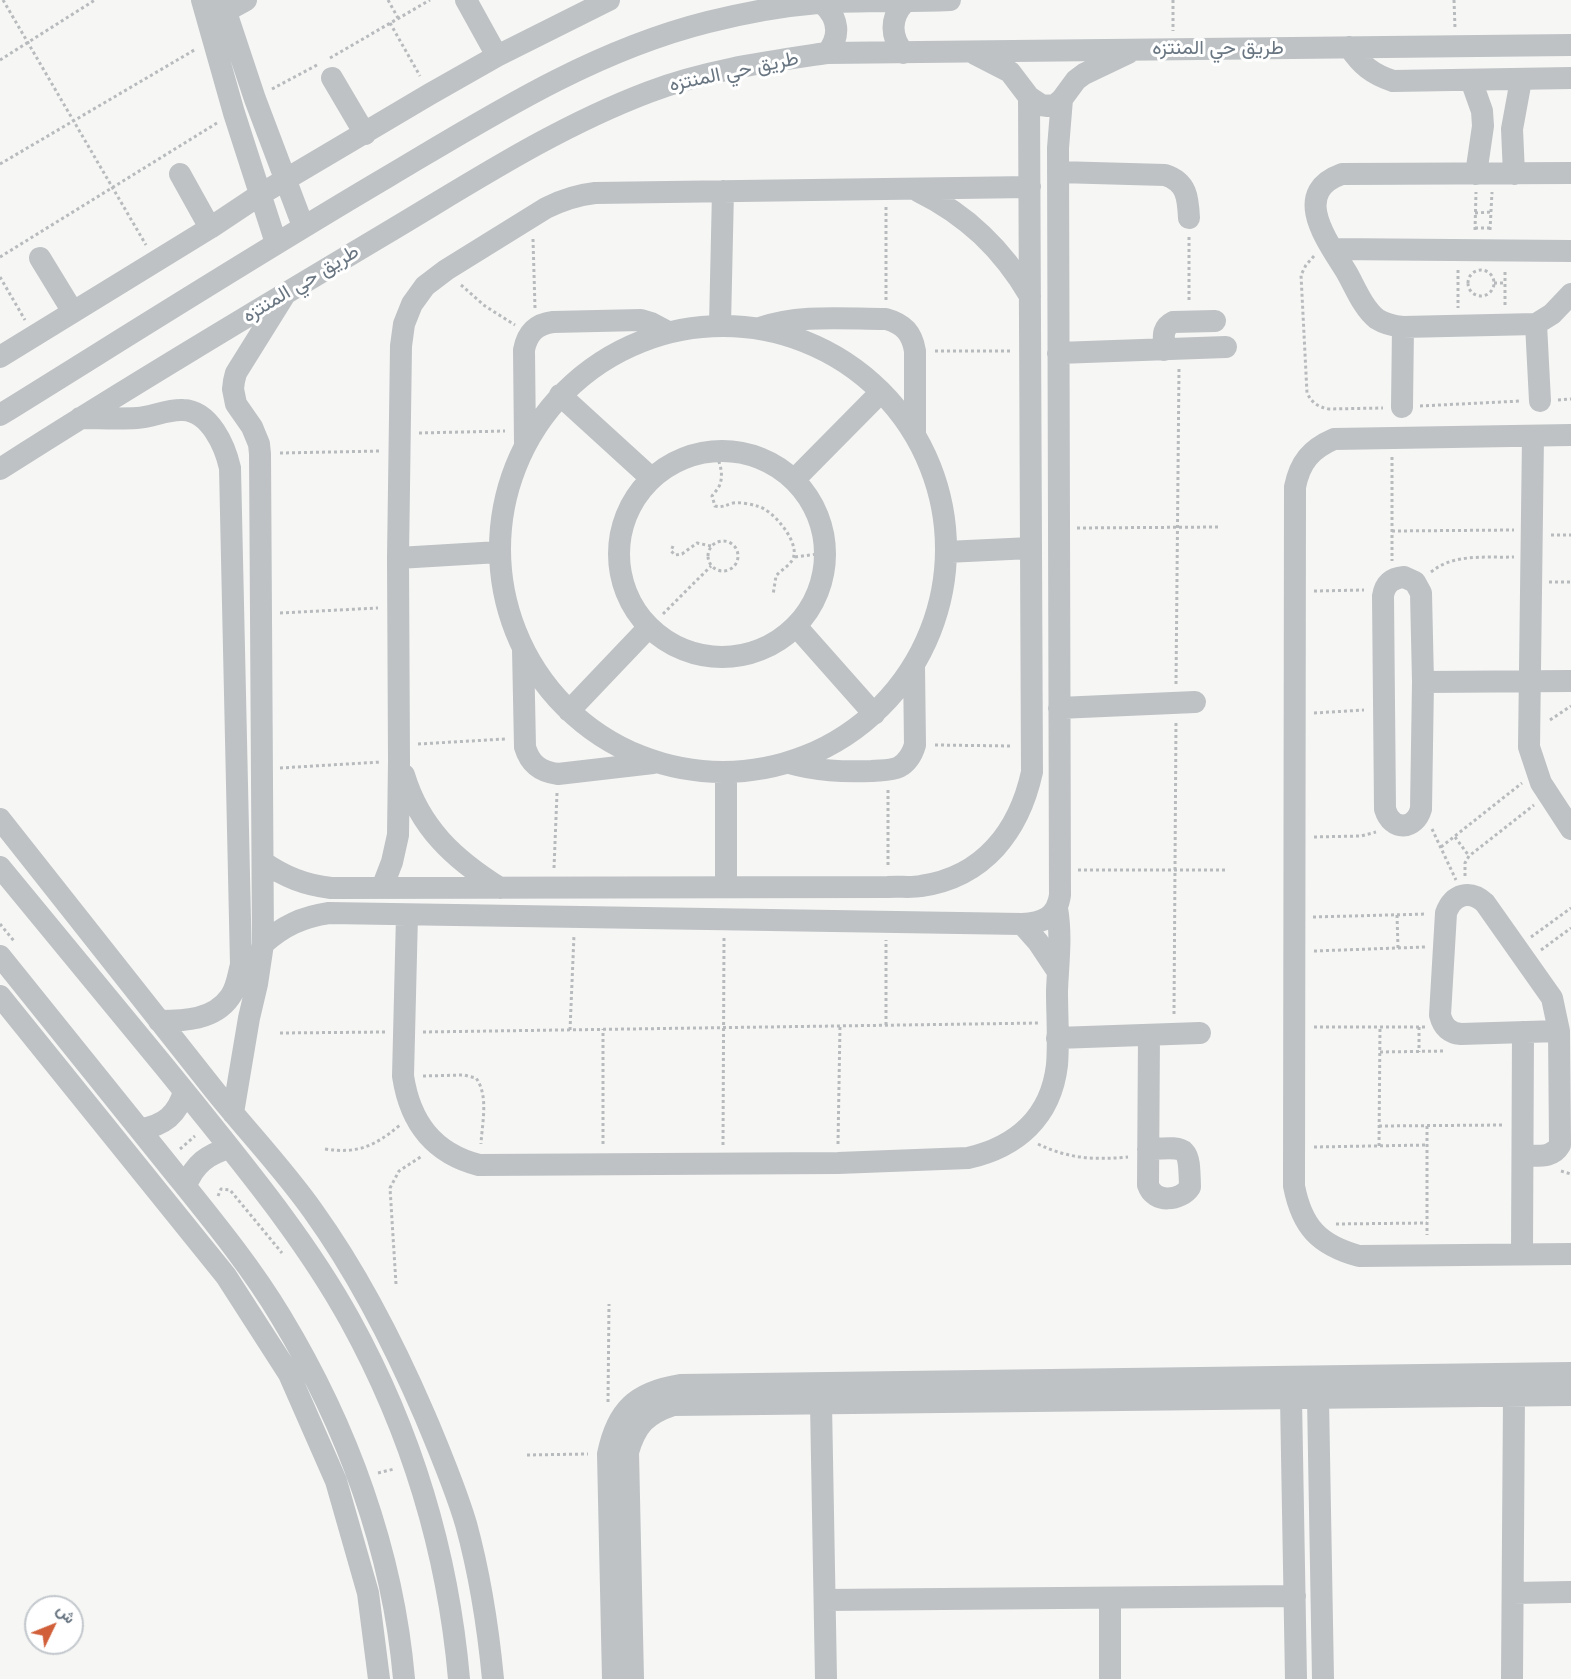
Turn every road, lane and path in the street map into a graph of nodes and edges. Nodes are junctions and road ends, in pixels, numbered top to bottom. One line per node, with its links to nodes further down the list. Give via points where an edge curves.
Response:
1 (3, 0): 21 (path)
2 (83, 0): 16 (path)
3 (95, 0): 16 (path)
4 (202, 0): 20 (street)
5 (246, 0): 17 (street)
6 (388, 0): 18 (path)
7 (430, 0): 18 (path)
8 (466, 0): 30 (street)
9 (609, 0): 30 (street)
10 (950, 0): 15 (street)
11 (1173, 0): 25 (path)
12 (1454, 0): 23 (path)
13 (784, 3): 14 (street); 61 (street, via 669,34 548,83)
14 (822, 3): 15 (street); 28 (street, via 836,23 836,39)
15 (904, 3): 29 (street, via 895,16 893,32)
16 (86, 5): 21 (path)
17 (224, 6): 38 (street)
18 (398, 18): 19 (path)
19 (390, 23): 36 (path); 38 (path)
20 (213, 39): 40 (street); 41 (path)
21 (27, 43): 31 (path); 41 (path)
22 (1571, 45): 23 (street, طريق حي المنتزه)
23 (1455, 46): 24 (street, طريق حي المنتزه)
24 (1348, 47): 25 (street, طريق حي المنتزه); 34 (street, via 1368,70 1393,81)
25 (1173, 48): 26 (street, طريق حي المنتزه)
26 (1138, 49): 27 (street, طريق حي المنتزه); 39 (street, via 1084,74)
27 (969, 51): 29 (street, طريق حي المنتزه); 37 (street, via 1010,72)
28 (827, 53): 29 (street, طريق حي المنتزه); 76 (street, طريق حي المنتزه, via 687,79 589,116)
29 (904, 53)
30 (497, 56): 36 (street)
31 (0, 60)
32 (332, 78): 42 (street)
33 (1571, 78): 35 (street)
34 (1472, 80): 35 (street); 49 (street)
35 (1521, 80): 49 (street, via 1512,129)
36 (430, 94): 42 (street)
37 (1029, 97): 39 (street, via 1048,106); 44 (street)
38 (255, 99): 50 (street)
39 (1062, 99): 43 (street)
40 (234, 113): 52 (path); 56 (street)
41 (74, 121): 45 (path); 52 (path)
42 (365, 134): 50 (street)
43 (1058, 148): 44 (street); 46 (street)
44 (1030, 149): 51 (street)
45 (0, 165)
46 (1058, 172): 60 (street, via 1165,175 1188,196); 96 (street)
47 (1571, 173): 49 (street)
48 (180, 174): 62 (street)
49 (1494, 174): 57 (path); 58 (path); 65 (street, via 1342,174 1333,178 1319,191 1315,211)
50 (285, 180): 56 (street); 61 (street)
51 (1030, 187): 54 (street); 78 (street)
52 (113, 188): 67 (path); 69 (path)
53 (886, 189): 54 (street); 55 (street); 80 (path)
54 (914, 189): 78 (street, via 953,211 981,233 1017,274)
55 (723, 191): 59 (street, via 578,195); 86 (street)
56 (261, 194): 62 (street); 63 (street)
57 (1491, 212): 58 (path); 64 (path)
58 (1475, 213): 64 (path)
59 (532, 217): 70 (street); 89 (path)
60 (1189, 218): 82 (path)
61 (303, 226): 63 (street)
62 (210, 228): 69 (street)
63 (276, 243): 103 (street)
64 (1482, 243): 65 (street); 66 (street); 73 (path); 75 (path)
65 (1333, 249): 87 (street, via 1370,312 1385,323)
66 (1571, 250)
67 (0, 257)
68 (40, 258): 79 (street)
69 (156, 261): 79 (street)
70 (446, 270): 89 (path, via 485,306 507,321); 114 (street, via 425,286 404,324)
71 (0, 277): 91 (path)
72 (1468, 282): 73 (path); 74 (path, via 1472,274 1481,271 1490,274); 74 (path, via 1471,291 1482,296 1492,290)
73 (1458, 283): 85 (path)
74 (1494, 283): 75 (path)
75 (1505, 283): 83 (path)
76 (285, 293): 100 (street, via 237,373); 104 (street, طريق حي المنتزه)
77 (1571, 294): 84 (street)
78 (1030, 297): 95 (street)
79 (73, 312): 91 (street)
80 (886, 319): 88 (street, via 803,318); 94 (street, via 907,329)
81 (1215, 321): 82 (street)
82 (1189, 322): 93 (street, via 1173,322 1166,328)
83 (1505, 324): 84 (street); 85 (street)
84 (1536, 324): 101 (street)
85 (1458, 325): 87 (street)
86 (720, 326): 88 (street); 90 (street)
87 (1403, 327): 102 (street)
88 (758, 328): 98 (street, via 825,350)
89 (533, 330): 90 (street, via 553,322 641,320); 112 (street, via 524,350)
90 (668, 332): 99 (street, via 609,356)
91 (34, 336): 97 (street)
92 (1226, 347): 93 (street)
93 (1164, 350): 96 (street)
94 (915, 351): 95 (path); 109 (street)
95 (1031, 351): 108 (street)
96 (1058, 353): 106 (street)
97 (0, 357)
98 (881, 392): 109 (street); 120 (street)
99 (560, 395): 112 (street); 119 (street)
100 (234, 398): 105 (street, via 221,411); 107 (street)
101 (1540, 400)
102 (1402, 407)
103 (0, 415)
104 (80, 418): 105 (street, via 136,418 182,410); 118 (street, طريق حي المنتزه)
105 (204, 418): 115 (street)
106 (1058, 426): 108 (street); 122 (street)
107 (252, 427): 115 (street); 117 (street)
108 (1031, 427): 127 (street)
109 (915, 435): 129 (street, via 939,492)
110 (1571, 435): 111 (street)
111 (1533, 436): 113 (street); 123 (street)
112 (525, 437): 114 (path); 128 (street, via 510,478)
113 (1392, 437): 124 (path); 137 (street, via 1334,439 1322,444 1303,462 1295,487)
114 (400, 442): 117 (path); 133 (street)
115 (223, 446): 138 (street, via 231,480)
116 (714, 450): 119 (street, via 680,459); 120 (street, via 757,457); 132 (path, via 721,474 712,496 715,506 739,503 765,509 778,520)
117 (260, 454): 140 (street)
118 (0, 469)
119 (651, 478): 145 (street, via 627,512 618,552 619,569 630,600)
120 (794, 480): 130 (street, via 820,521)
121 (1219, 527): 122 (path)
122 (1058, 528): 142 (street)
123 (1531, 529): 124 (path); 131 (street)
124 (1392, 531): 135 (path)
125 (673, 546): 126 (path, via 671,551 675,555 698,543)
126 (711, 546): 134 (path, via 707,556); 134 (path, via 729,542 738,557 728,571)
127 (1031, 548): 129 (street); 143 (street)
128 (499, 552): 133 (street); 146 (street, via 502,585)
129 (946, 552): 147 (street, via 942,592 932,630)
130 (825, 553): 132 (path); 144 (street, via 815,600)
131 (1531, 556): 136 (path, via 1454,559 1434,570); 148 (street)
132 (795, 557): 139 (path, via 776,576)
133 (398, 558): 141 (street)
134 (711, 567): 145 (path)
135 (1388, 585): 136 (street, via 1398,578 1410,579); 137 (path); 153 (street)
136 (1419, 587): 150 (street)
137 (1295, 591): 155 (street)
138 (233, 594): 140 (street); 164 (street)
139 (773, 595)
140 (262, 604): 141 (path); 163 (street)
141 (398, 607): 160 (street)
142 (1059, 617): 143 (street); 152 (street)
143 (1032, 618): 159 (street)
144 (796, 626): 145 (street, via 770,645 723,657 676,646); 156 (street)
145 (650, 627): 154 (street)
146 (523, 648): 154 (street, via 543,681); 157 (street)
147 (914, 666): 156 (street); 158 (street)
148 (1529, 681): 149 (street); 150 (street); 168 (street, via 1528,734)
149 (1571, 681)
150 (1423, 682): 172 (street)
151 (1195, 702): 152 (street)
152 (1059, 708): 166 (street)
153 (1384, 710): 155 (path); 174 (street, via 1385,809)
154 (569, 711): 161 (street, via 625,750)
155 (1295, 713): 176 (street)
156 (874, 714): 162 (street, via 848,735)
157 (524, 738): 160 (path); 170 (street, via 528,758 536,767)
158 (915, 745): 159 (path); 165 (street, via 906,762)
159 (1032, 746): 167 (street)
160 (399, 753): 163 (path); 186 (street, via 416,806 428,826 460,861); 191 (street, via 396,848)
161 (657, 763): 169 (street); 170 (street)
162 (789, 763): 165 (street, via 839,772); 169 (street)
163 (263, 769): 164 (street); 180 (street)
164 (238, 770): 217 (street, via 241,965)
165 (888, 770): 184 (path)
166 (1059, 770): 167 (street); 182 (street)
167 (1032, 772): 185 (street, via 1017,818 998,845 966,871)
168 (1536, 772): 171 (street); 177 (path)
169 (726, 773): 189 (street)
170 (558, 774): 187 (path)
171 (1547, 795): 175 (street); 179 (path)
172 (1419, 816): 174 (street, via 1407,825); 178 (path)
173 (0, 819): 221 (street)
174 (1392, 822): 176 (path, via 1360,836)
175 (1571, 829)
176 (1295, 837): 200 (street)
177 (1455, 837): 178 (path); 179 (path)
178 (1442, 847): 192 (path)
179 (1469, 856): 192 (path, via 1464,873)
180 (263, 862): 191 (street, via 295,881 313,886); 209 (street)
181 (0, 867): 240 (street)
182 (1059, 870): 183 (path); 193 (street)
183 (1227, 870)
184 (888, 886): 185 (street); 190 (street)
185 (920, 886): 205 (street)
186 (500, 887): 187 (street); 191 (street); 198 (street)
187 (553, 887): 188 (street)
188 (661, 887): 189 (street); 201 (street)
189 (726, 887): 190 (street)
190 (809, 887): 203 (street)
191 (382, 888)
192 (1467, 895): 195 (street, via 1455,899); 214 (street, via 1479,897 1485,903)
193 (1057, 908): 207 (street, via 1044,921); 215 (street)
194 (1571, 908): 214 (path)
195 (1446, 913): 197 (path); 210 (street)
196 (407, 915): 198 (street); 209 (street, via 310,916 292,922); 233 (street)
197 (1397, 915): 200 (path); 211 (path)
198 (499, 916): 199 (street)
199 (575, 917): 201 (street); 230 (path)
200 (1294, 918): 213 (street)
201 (660, 919): 202 (street)
202 (724, 920): 203 (street); 224 (path)
203 (809, 921): 204 (street)
204 (886, 922): 205 (street); 222 (path)
205 (920, 922): 207 (street)
206 (0, 924): 212 (path)
207 (1022, 924): 215 (street)
208 (1571, 928): 214 (path)
209 (263, 944): 217 (street)
210 (1444, 947): 211 (path); 228 (street, via 1440,1015)
211 (1398, 948): 213 (path)
212 (7, 949): 216 (street)
213 (1294, 951): 225 (street)
214 (1522, 955): 232 (street, via 1552,998)
215 (1058, 972): 231 (street)
216 (8, 983): 247 (street)
217 (247, 984): 219 (street); 220 (street)
218 (0, 996): 290 (street, via 226,1275 289,1374 336,1481 368,1593)
219 (222, 1004): 220 (street); 221 (street, via 201,1017)
220 (249, 1018): 241 (street)
221 (159, 1021): 241 (street)
222 (885, 1025): 223 (path); 231 (path)
223 (840, 1026): 224 (path); 259 (path)
224 (724, 1027): 229 (path); 258 (path)
225 (1294, 1027): 226 (path); 253 (street)
226 (1380, 1027): 227 (path); 245 (path)
227 (1419, 1027): 228 (path); 238 (path)
228 (1445, 1027): 234 (street, via 1455,1034)
229 (603, 1029): 230 (path); 261 (path)
230 (570, 1030): 233 (path)
231 (1057, 1030): 237 (street); 248 (street, via 1052,1090)
232 (1559, 1031): 234 (street); 256 (street, via 1560,1145 1553,1154)
233 (405, 1032): 235 (path); 239 (street)
234 (1523, 1032): 244 (street)
235 (280, 1033)
236 (1200, 1033): 237 (street)
237 (1149, 1035): 255 (street)
238 (1419, 1052)
239 (403, 1076): 242 (street); 260 (path, via 464,1075 476,1078 482,1085)
240 (184, 1091): 243 (street); 247 (street, via 174,1114 153,1128)
241 (233, 1113): 272 (street, via 314,1212)
242 (413, 1115): 252 (street); 254 (path, via 360,1150)
243 (211, 1124): 251 (street); 257 (path)
244 (1523, 1125): 246 (path); 256 (street)
245 (1379, 1126): 246 (path); 250 (path)
246 (1427, 1126): 249 (path)
247 (140, 1129): 257 (street)
248 (1025, 1132): 255 (path, via 1038,1144 1070,1157 1104,1160); 259 (street, via 989,1154 968,1158)
249 (1427, 1145): 250 (path); 264 (path)
250 (1379, 1146): 253 (path)
251 (230, 1148): 262 (street, via 206,1157); 273 (street, via 288,1222)
252 (440, 1148): 260 (street); 270 (path, via 399,1171 390,1188)
253 (1294, 1148): 265 (street, via 1294,1186)
254 (325, 1149)
255 (1148, 1152)
256 (1523, 1156): 266 (street)
257 (165, 1161): 262 (street)
258 (723, 1164): 259 (street); 261 (street)
259 (838, 1164)
260 (479, 1165): 261 (street)
261 (603, 1166)
262 (186, 1186): 284 (street, via 280,1316 324,1394)
263 (237, 1198): 269 (path)
264 (1427, 1223): 265 (path); 268 (path)
265 (1307, 1225): 268 (street, via 1322,1240 1359,1256)
266 (1522, 1254): 267 (street); 268 (street)
267 (1571, 1254)
268 (1428, 1255)
269 (286, 1257)
270 (396, 1284)
271 (609, 1304): 280 (path)
272 (374, 1307): 273 (street); 293 (street, via 452,1481 479,1582)
273 (350, 1320): 283 (street, via 400,1425)
274 (1571, 1373): 281 (street, via 680,1385 658,1388 631,1405 612,1432)
275 (1571, 1395): 276 (street)
276 (1514, 1396): 278 (street); 286 (street)
277 (1291, 1398): 278 (street); 279 (street); 287 (street)
278 (1318, 1398): 299 (street)
279 (821, 1403): 289 (street); 295 (street, via 673,1405 656,1410 638,1428 628,1452)
280 (608, 1408)
281 (608, 1454): 282 (path); 294 (street)
282 (527, 1455)
283 (414, 1464): 284 (path); 292 (street, via 448,1591)
284 (358, 1477): 291 (street, via 384,1563)
285 (1571, 1592): 286 (street)
286 (1513, 1593): 300 (street)
287 (1295, 1596): 288 (street); 298 (street)
288 (1110, 1598): 289 (street); 297 (street)
289 (825, 1599): 296 (street)
290 (379, 1679)
291 (404, 1679)
292 (459, 1679)
293 (494, 1679)
294 (613, 1679)
295 (633, 1679)
296 (826, 1679)
297 (1110, 1679)
298 (1296, 1679)
299 (1323, 1679)
300 (1512, 1679)

